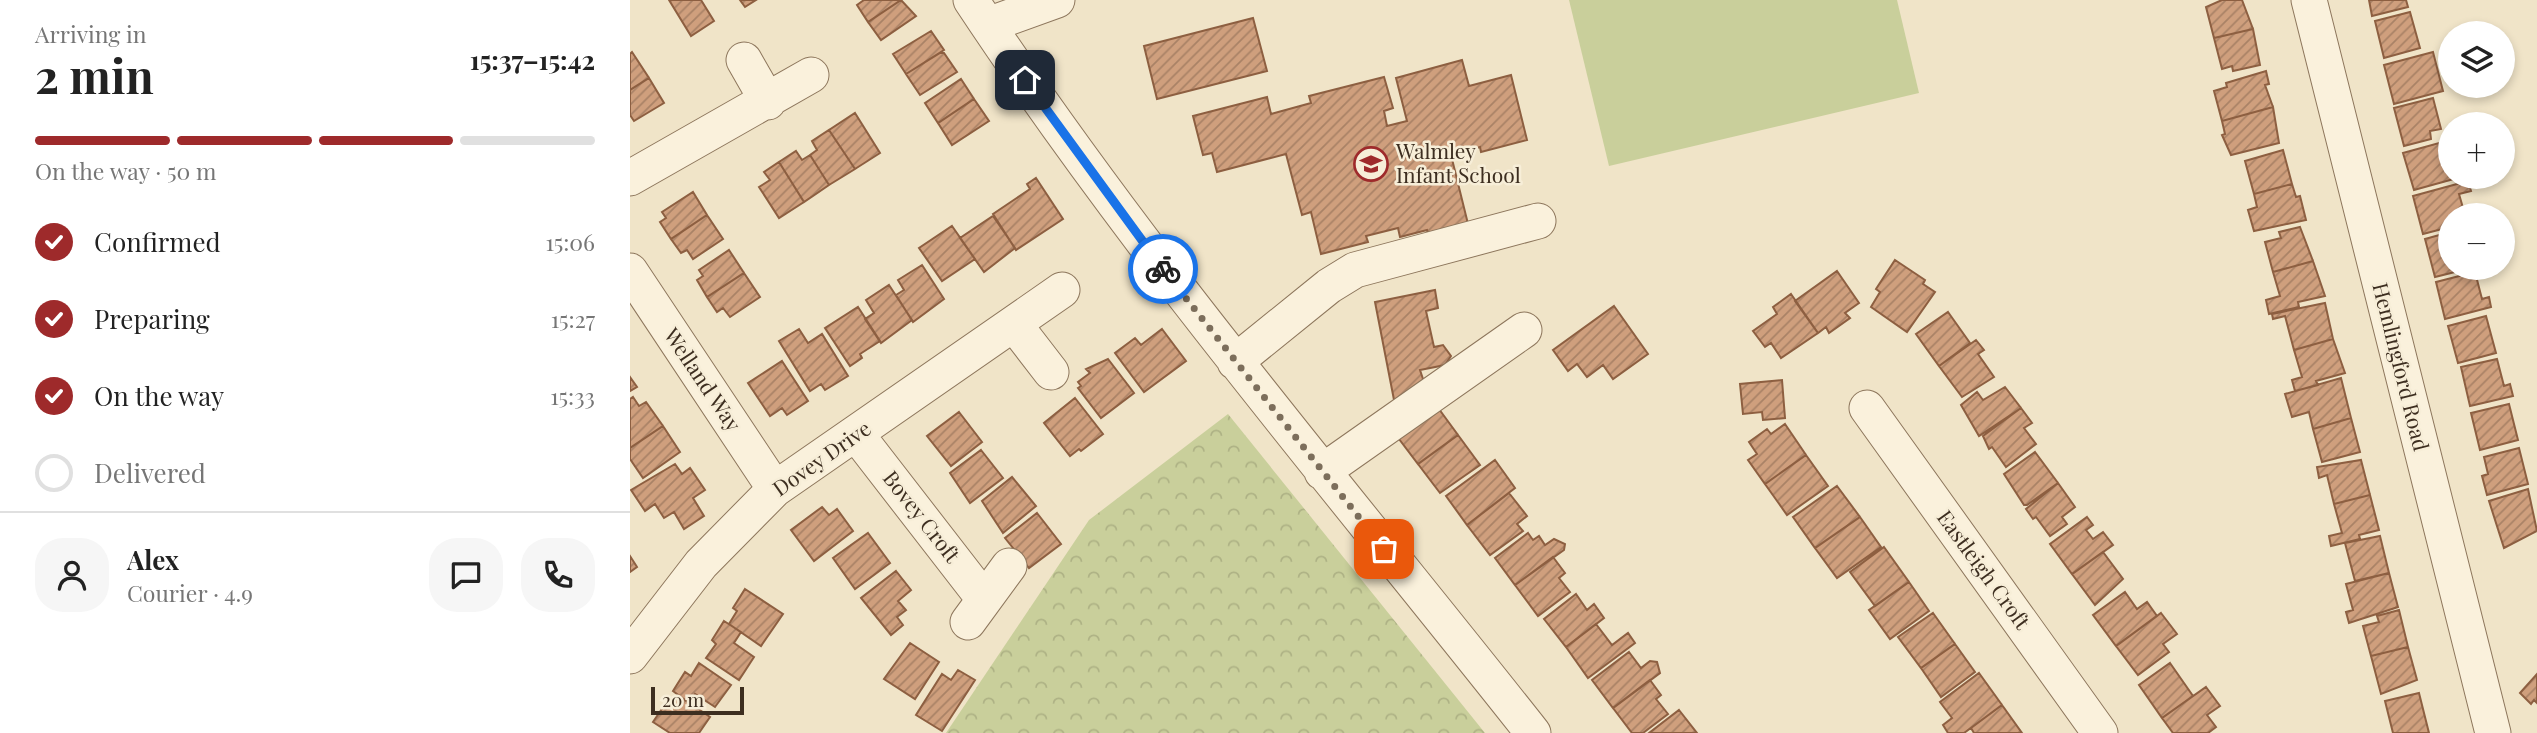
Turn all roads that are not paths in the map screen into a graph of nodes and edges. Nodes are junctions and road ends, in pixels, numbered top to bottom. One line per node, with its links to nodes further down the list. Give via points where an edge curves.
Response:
1 (1057, 0): 3 (street)
2 (2309, 0): 23 (street, Hemlingford Road)
3 (979, 13): 13 (street, via 1135,232)
4 (744, 60): 6 (street)
5 (811, 75): 6 (street)
6 (768, 102): 7 (street)
7 (630, 178)
8 (1538, 221): 13 (street, via 1355,270)
9 (630, 271): 18 (street, Welland Way)
10 (1062, 290): 11 (street, Dovey Drive)
11 (1014, 324): 14 (street); 16 (street, Dovey Drive)
12 (1524, 330): 17 (street)
13 (1235, 362): 17 (street)
14 (1051, 372)
15 (1867, 408): 22 (street, Eastleigh Croft)
16 (857, 435): 18 (street, Dovey Drive); 19 (street, Bovey Croft, via 976,610)
17 (1322, 472): 21 (street)
18 (775, 489): 20 (street, Dovey Drive, via 701,564)
19 (1009, 566)
20 (630, 656)
21 (1533, 733)
22 (2100, 733)
23 (2493, 733)

